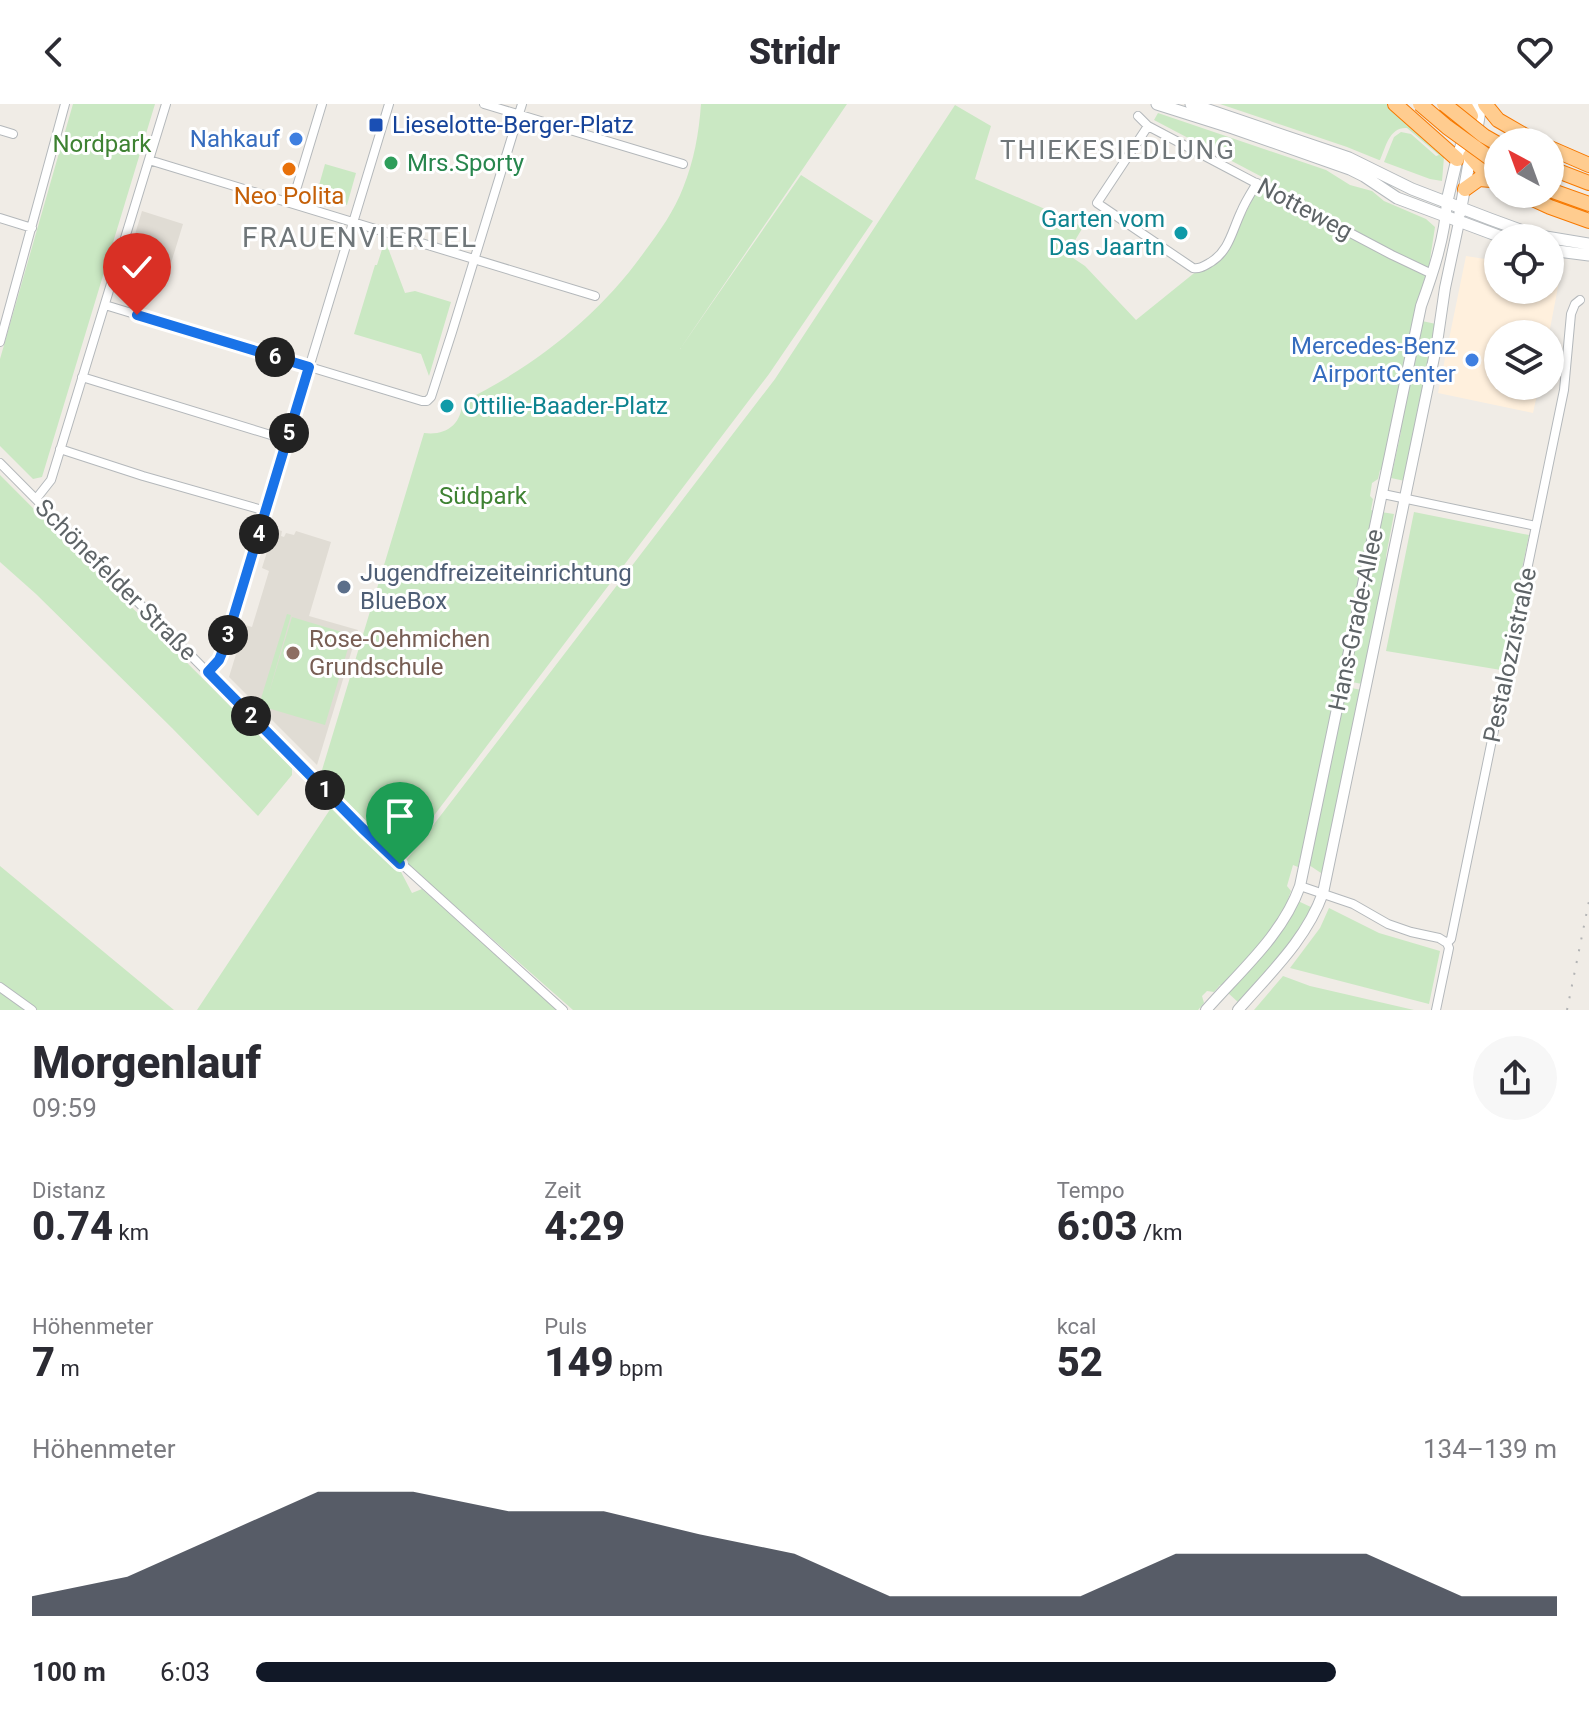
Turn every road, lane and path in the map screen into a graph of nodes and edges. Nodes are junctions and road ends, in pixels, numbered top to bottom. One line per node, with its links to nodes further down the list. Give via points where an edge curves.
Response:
1 (65, 104): 44 (street)
2 (166, 104): 24 (street)
3 (322, 104): 35 (street)
4 (389, 104): 41 (street)
5 (484, 104): 12 (street)
6 (522, 104): 12 (street)
7 (1157, 104): 39 (main road, via 1350,169 1397,198)
8 (1191, 104): 34 (main road, via 1349,158)
9 (1395, 104): 20 (highway)
10 (1420, 104): 21 (highway, bridge)
11 (1444, 104): 19 (highway, bridge)
12 (518, 115): 25 (street); 49 (street)
13 (1138, 116): 15 (street, Notteweg)
14 (1474, 119): 16 (highway, via 1498,120); 20 (highway, via 1440,141); 23 (main road)
15 (1148, 126): 30 (street, Notteweg); 30 (street, via 1097,203 1196,269 1224,251)
16 (1512, 128)
17 (0, 130): 18 (street)
18 (13, 134)
19 (1484, 136)
20 (1432, 137): 23 (highway)
21 (1484, 154)
22 (1564, 154): 26 (highway)
23 (1463, 158): 28 (highway); 32 (main road); 34 (main road)
24 (149, 160): 35 (street); 53 (street)
25 (683, 164)
26 (1589, 165)
27 (1564, 173): 31 (highway)
28 (1484, 174)
29 (1484, 180): 32 (highway)
30 (1257, 183): 50 (street, Notteweg)
31 (1589, 183)
32 (1465, 189): 37 (main road)
33 (1564, 195): 36 (highway)
34 (1447, 201): 37 (main road); 39 (street, Hans-Grade-Allee)
35 (292, 203): 41 (street)
36 (1589, 204)
37 (1461, 207): 43 (main road); 46 (main road, via 1534,235)
38 (1553, 208): 42 (highway)
39 (1446, 217): 43 (main road); 50 (street, Hans-Grade-Allee)
40 (0, 218): 44 (street)
41 (353, 221): 49 (street); 55 (street)
42 (1589, 221)
43 (1459, 222): 45 (main road); 61 (street, Hans-Grade-Allee)
44 (32, 228): 54 (street)
45 (1484, 231)
46 (1589, 244)
47 (1564, 252): 48 (main road)
48 (1589, 255)
49 (474, 259): 51 (street); 55 (street, via 427,401)
50 (1432, 274): 60 (street, Hans-Grade-Allee)
51 (595, 296)
52 (1580, 300): 64 (street, Pestalozzistraße, via 1571,314 1564,390)
53 (105, 305): 55 (street); 56 (street)
54 (0, 342)
55 (309, 367): 57 (street)
56 (82, 377): 57 (street); 58 (street)
57 (287, 440): 63 (street)
58 (60, 449): 62 (street, via 50,482); 63 (street)
59 (0, 463): 62 (street, Schönefelder Straße)
60 (1383, 494): 61 (street); 66 (street, Hans-Grade-Allee)
61 (1405, 498): 64 (street); 67 (street, Hans-Grade-Allee)
62 (36, 499): 65 (street, Schönefelder Straße)
63 (266, 511): 65 (street, via 224,648)
64 (1536, 526): 68 (street, Pestalozzistraße)
65 (208, 672): 71 (street, Schönefelder Straße, via 400,864)
66 (1300, 886): 67 (street); 72 (street, Hans-Grade-Allee, via 1275,934)
67 (1323, 893): 68 (street, via 1388,924); 73 (street, Hans-Grade-Allee, via 1290,952)
68 (1447, 943): 74 (street, Pestalozzistraße)
69 (0, 987): 70 (street)
70 (32, 1010)
71 (563, 1010)
72 (1206, 1010)
73 (1238, 1010)
74 (1436, 1010)

